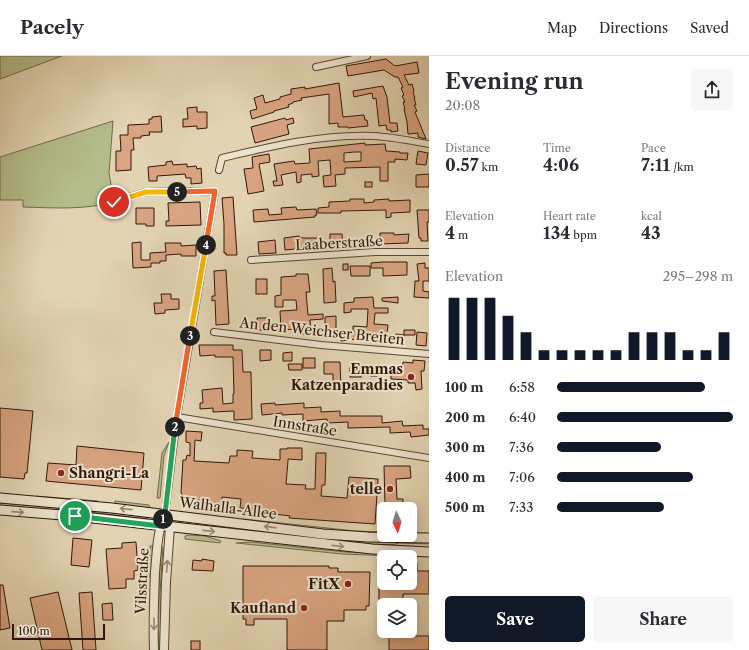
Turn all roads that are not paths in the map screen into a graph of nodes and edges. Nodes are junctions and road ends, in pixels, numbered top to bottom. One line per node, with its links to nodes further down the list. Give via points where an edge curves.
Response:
1 (367, 56): 2 (street)
2 (316, 67)
3 (429, 144): 4 (street, via 376,136 319,138 222,158)
4 (219, 170)
5 (106, 204): 10 (street, Vilsstraße, via 146,192 215,191)
6 (429, 252): 7 (street, Laaberstraße, via 375,252)
7 (251, 260)
8 (214, 332): 9 (street, An den Weichser Breiten, via 321,345)
9 (429, 354)
10 (176, 417): 11 (street, Innstraße); 14 (street, Vilsstraße)
11 (429, 458)
12 (0, 498): 14 (main road, Walhalla-Allee, one-way to 12)
13 (0, 510): 15 (main road, Walhalla-Allee, one-way to 15)
14 (165, 514): 15 (street, Vilsstraße); 16 (street, Vilsstraße); 17 (main road, Walhalla-Allee, one-way to 14, via 323,534)
15 (160, 526): 16 (main road, Walhalla-Allee); 19 (street, Vilsstraße, one-way to 19, via 155,582)
16 (170, 527): 18 (main road, Walhalla-Allee, one-way to 18, via 372,549); 20 (street, Vilsstraße, one-way to 16)
17 (429, 538)
18 (429, 552)
19 (154, 650)
20 (164, 650)

